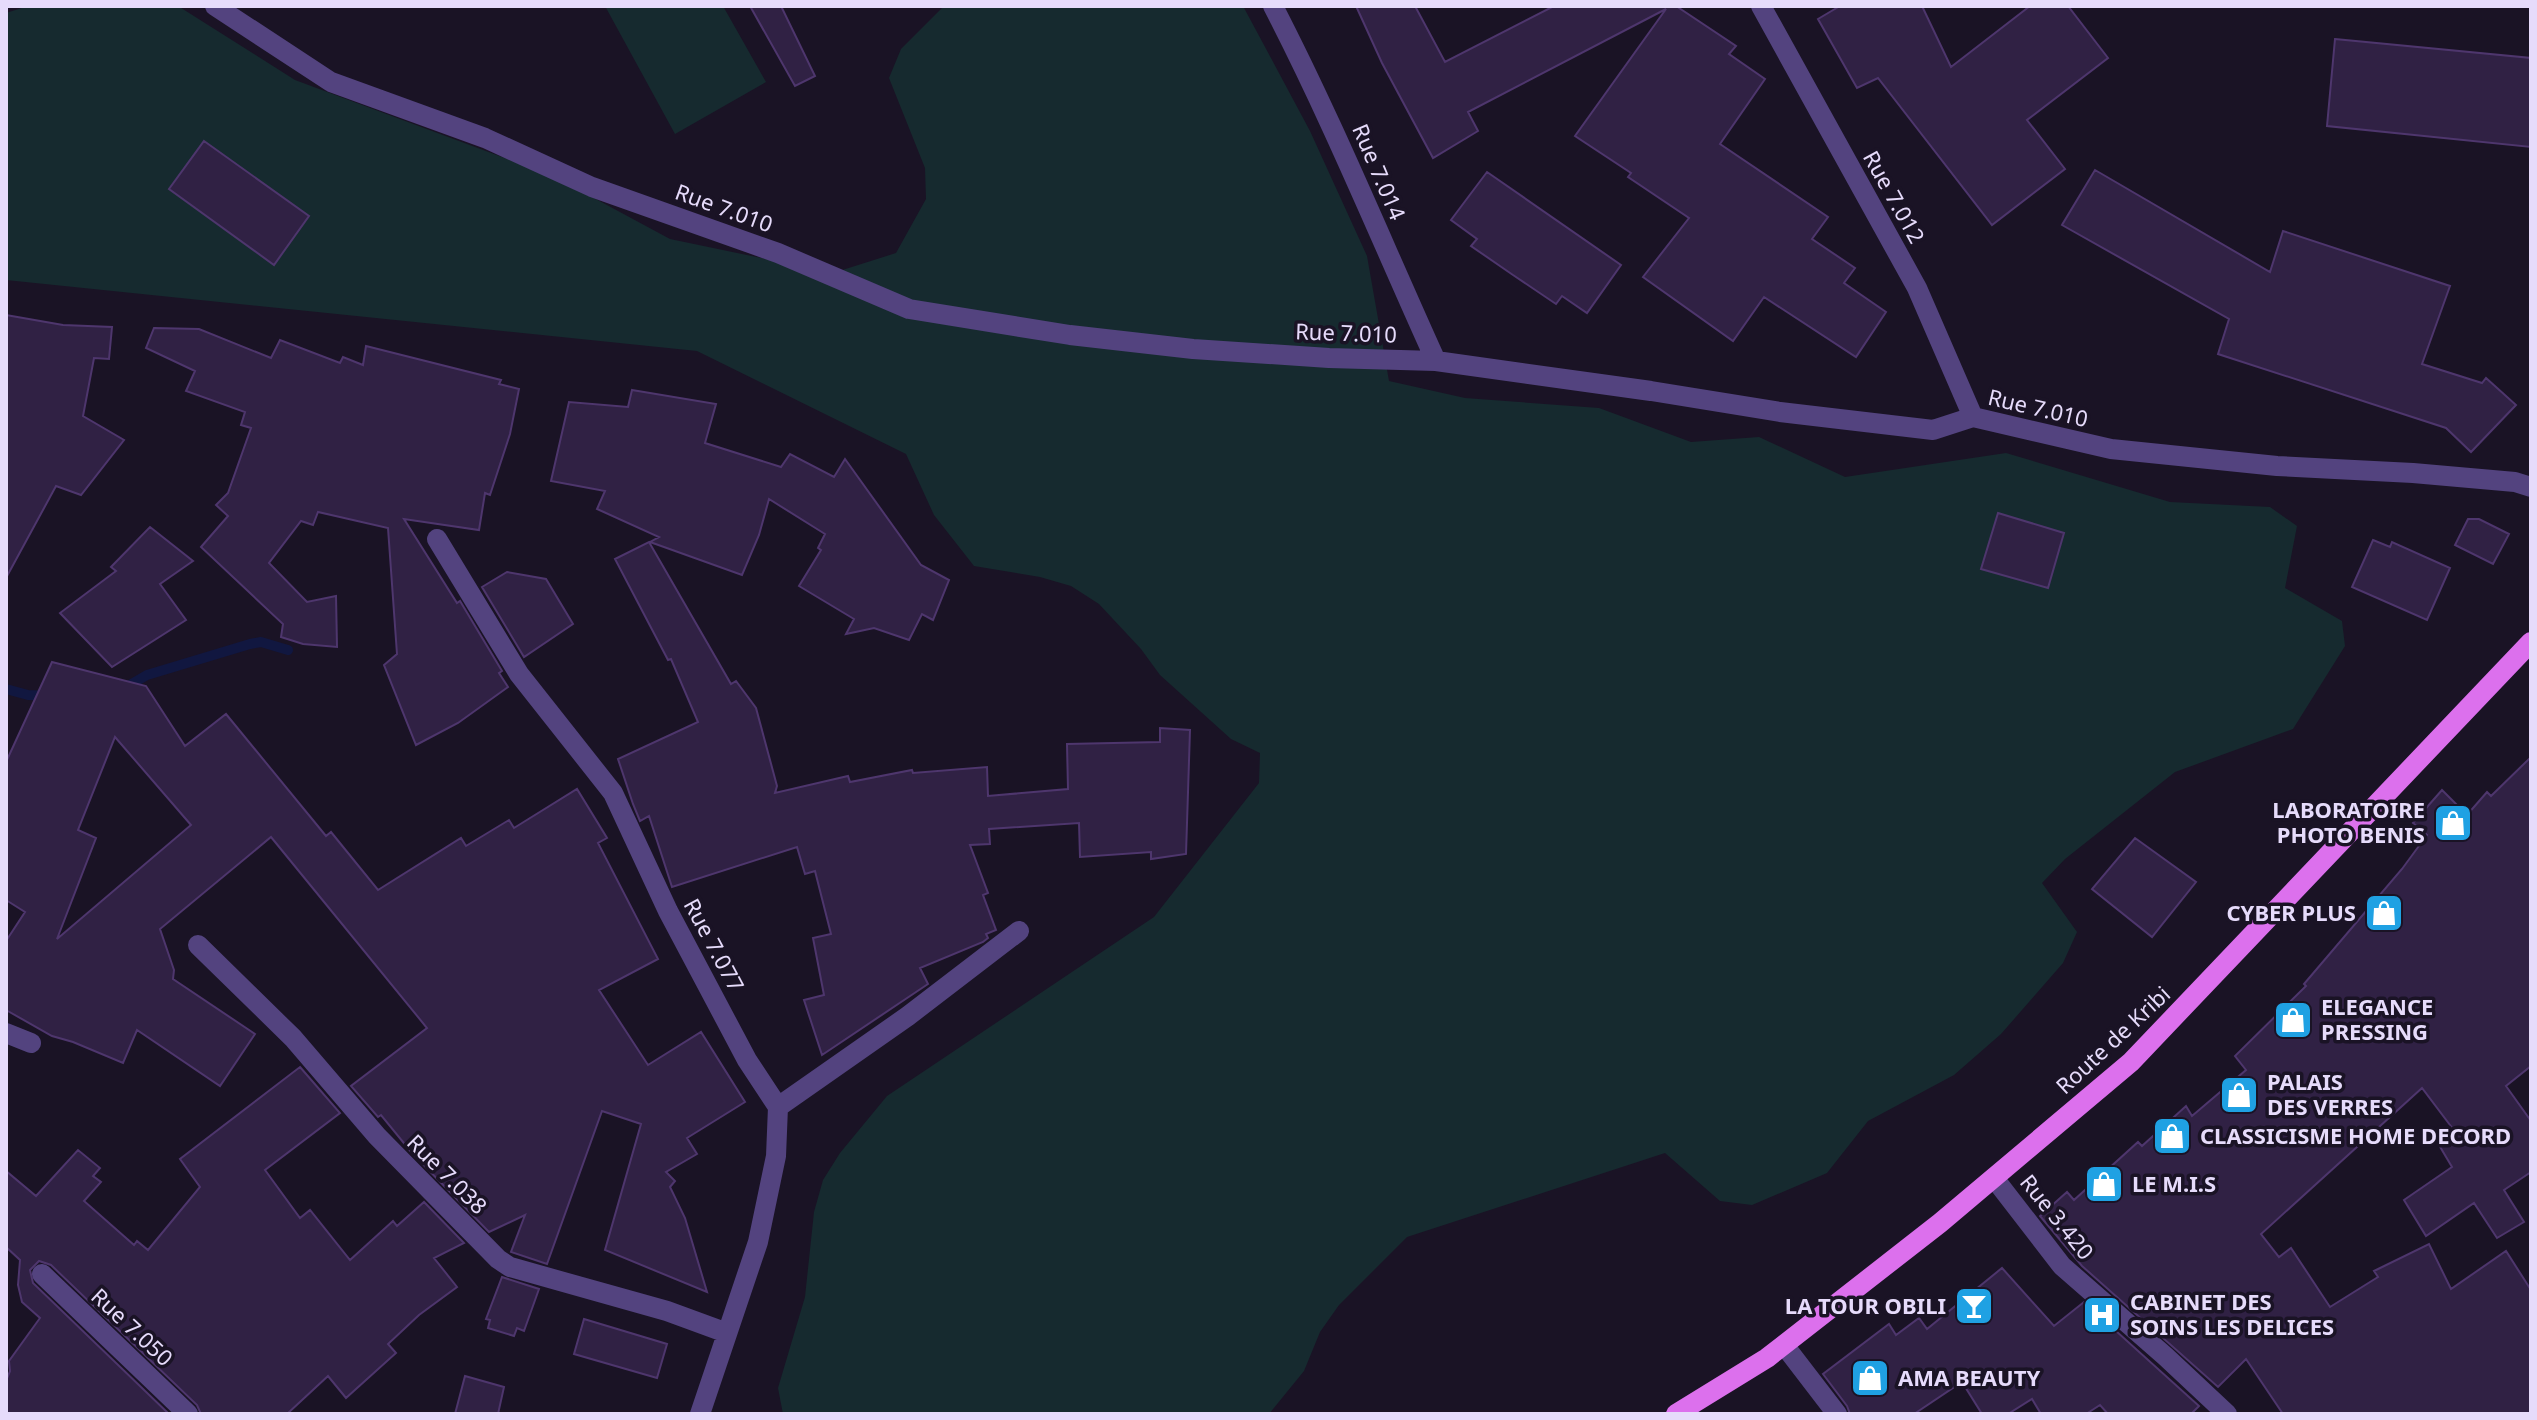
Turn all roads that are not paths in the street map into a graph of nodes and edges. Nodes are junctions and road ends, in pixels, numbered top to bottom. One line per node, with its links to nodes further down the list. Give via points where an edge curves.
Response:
1 (215, 6): 4 (street, Rue 7.010, via 331,82 485,138 592,187 778,253 909,309 1193,349)
2 (1273, 6): 4 (street, Rue 7.014, via 1313,83)
3 (1761, 6): 5 (street, Rue 7.012, via 1917,288)
4 (1436, 361): 5 (street, Rue 7.010, via 1933,430)
5 (1973, 417): 6 (street, Rue 7.010, via 2111,449)
6 (2531, 487)
7 (437, 539): 13 (street, Rue 7.077, via 519,674 613,793 668,911 747,1060)
8 (2531, 642): 14 (main road, Route de Kribi, via 2131,1062)
9 (1019, 931): 13 (street)
10 (198, 945): 16 (street, Rue 7.038, via 293,1038 377,1136 498,1259)
11 (6, 1033): 12 (street)
12 (31, 1043)
13 (778, 1107): 16 (street, via 776,1156 758,1242)
14 (1994, 1178): 17 (main road, Route de Kribi); 22 (street, Rue 3.420, via 2062,1266)
15 (42, 1274): 18 (street, Rue 7.050)
16 (727, 1333): 19 (street)
17 (1784, 1345): 20 (main road, Route de Kribi); 21 (street)
18 (188, 1414)
19 (700, 1414)
20 (1676, 1414)
21 (1837, 1414)
22 (2227, 1414)

